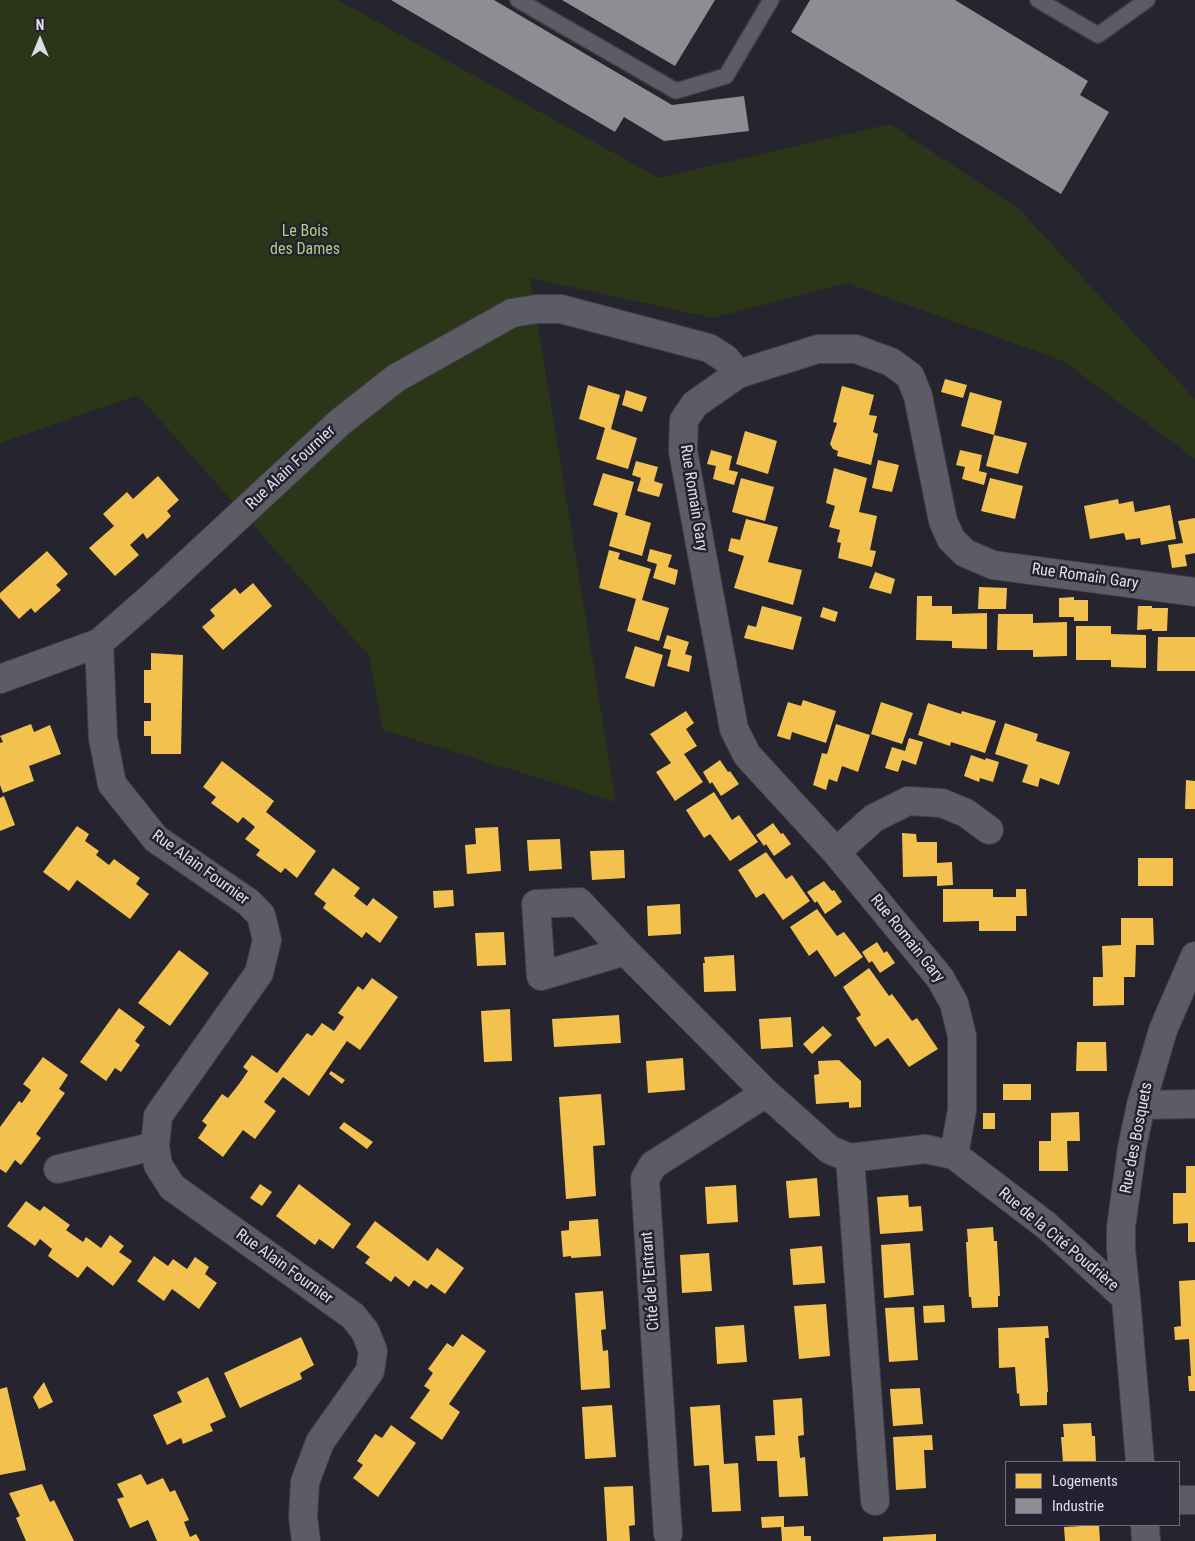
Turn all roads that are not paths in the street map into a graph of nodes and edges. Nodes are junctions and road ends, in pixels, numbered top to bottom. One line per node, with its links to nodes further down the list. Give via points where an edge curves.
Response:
1 (518, 0): 2 (lane, via 676,90 726,76)
2 (771, 0)
3 (1038, 0): 4 (lane, via 1098,34)
4 (1147, 0)
5 (738, 374): 6 (street, Rue Romain Gary, via 818,349 856,349 891,362 910,376 918,396 943,521 951,540 965,553 993,565); 7 (street, Rue Alain Fournier, via 726,359 701,345 561,309 512,313 396,378 346,417); 10 (street, Rue Romain Gary, via 695,404 684,420 682,451 734,729 747,755)
6 (1195, 592)
7 (99, 643): 8 (street); 16 (street, Rue Alain Fournier, via 103,738 112,784 156,839 248,902 261,915 267,940 259,973 158,1116)
8 (0, 679)
9 (989, 830): 10 (street, via 966,813 942,802 908,801 874,818)
10 (836, 852): 17 (street, Rue Romain Gary, via 940,978 954,1003 962,1036 962,1110)
11 (625, 950): 13 (street)
12 (1195, 956): 15 (street, Rue des Bosquets, via 1163,1030)
13 (766, 1093): 18 (street, via 830,1150); 24 (street, Cité de l'Entrant, via 653,1165 645,1179)
14 (1195, 1104): 15 (street)
15 (1141, 1105): 20 (street, Rue des Bosquets, via 1121,1227)
16 (155, 1146): 19 (street); 25 (street, Rue Alain Fournier, via 158,1165 172,1187 353,1316 365,1331 372,1351 370,1371 320,1442 305,1482 303,1517)
17 (954, 1155): 18 (street, via 925,1149); 20 (street, Rue de la Cité Poudrière, via 1047,1226)
18 (850, 1158): 22 (street)
19 (58, 1169)
20 (1126, 1298): 21 (street, Rue de la Cité Poudrière)
21 (1140, 1461)
22 (875, 1501)
23 (1145, 1526): 26 (street)
24 (668, 1534)
25 (306, 1541)
26 (1146, 1541)

